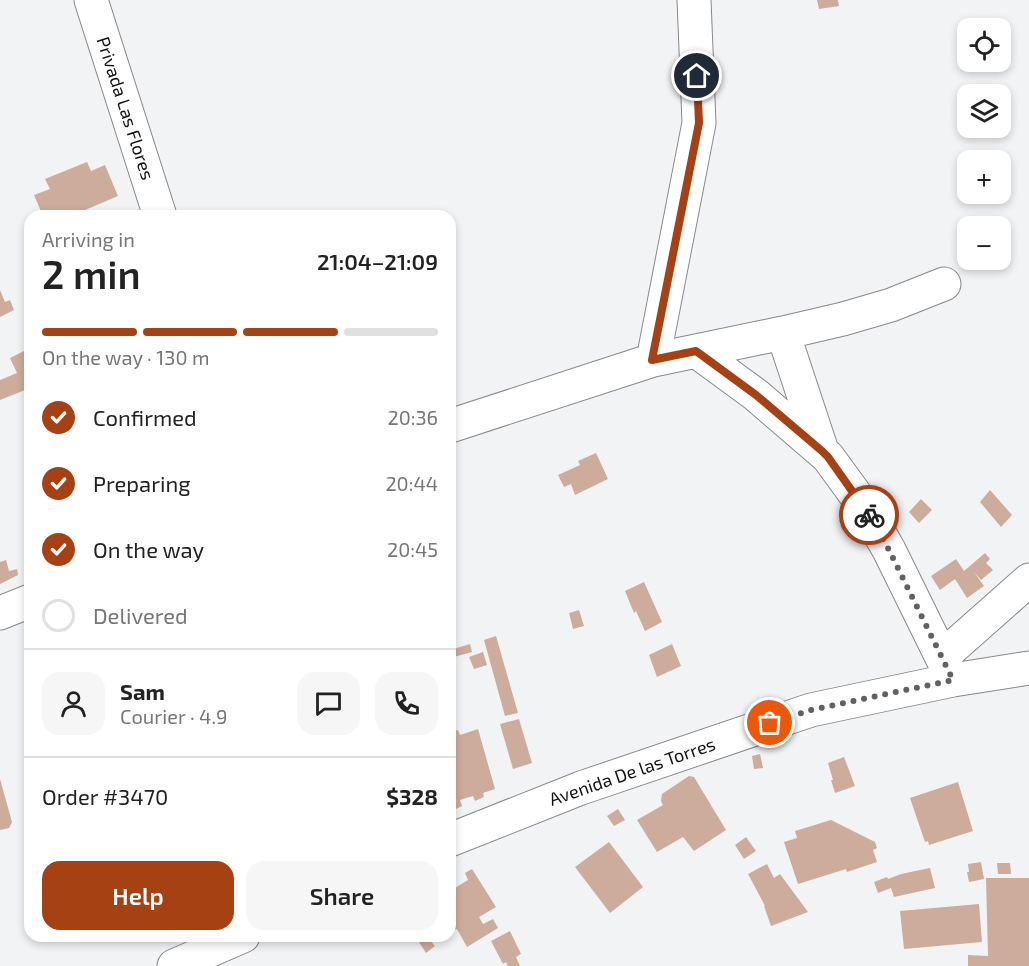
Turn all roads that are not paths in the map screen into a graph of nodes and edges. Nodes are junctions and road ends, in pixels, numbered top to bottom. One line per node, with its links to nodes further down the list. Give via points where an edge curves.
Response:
1 (91, 0): 3 (street, Privada Las Flores)
2 (694, 0): 7 (street, via 699,123)
3 (158, 210)
4 (944, 284): 5 (street, via 891,305)
5 (783, 333): 6 (street); 9 (street)
6 (696, 351): 7 (street); 9 (street)
7 (652, 360): 8 (street)
8 (456, 424)
9 (822, 451): 13 (street, via 889,550)
10 (1029, 580): 13 (street)
11 (24, 603): 12 (street)
12 (0, 613)
13 (948, 668): 14 (street, Avenida De las Torres); 15 (street, Avenida De las Torres, via 581,788)
14 (1029, 668)
15 (456, 838)
16 (229, 942): 17 (street)
17 (174, 966)

